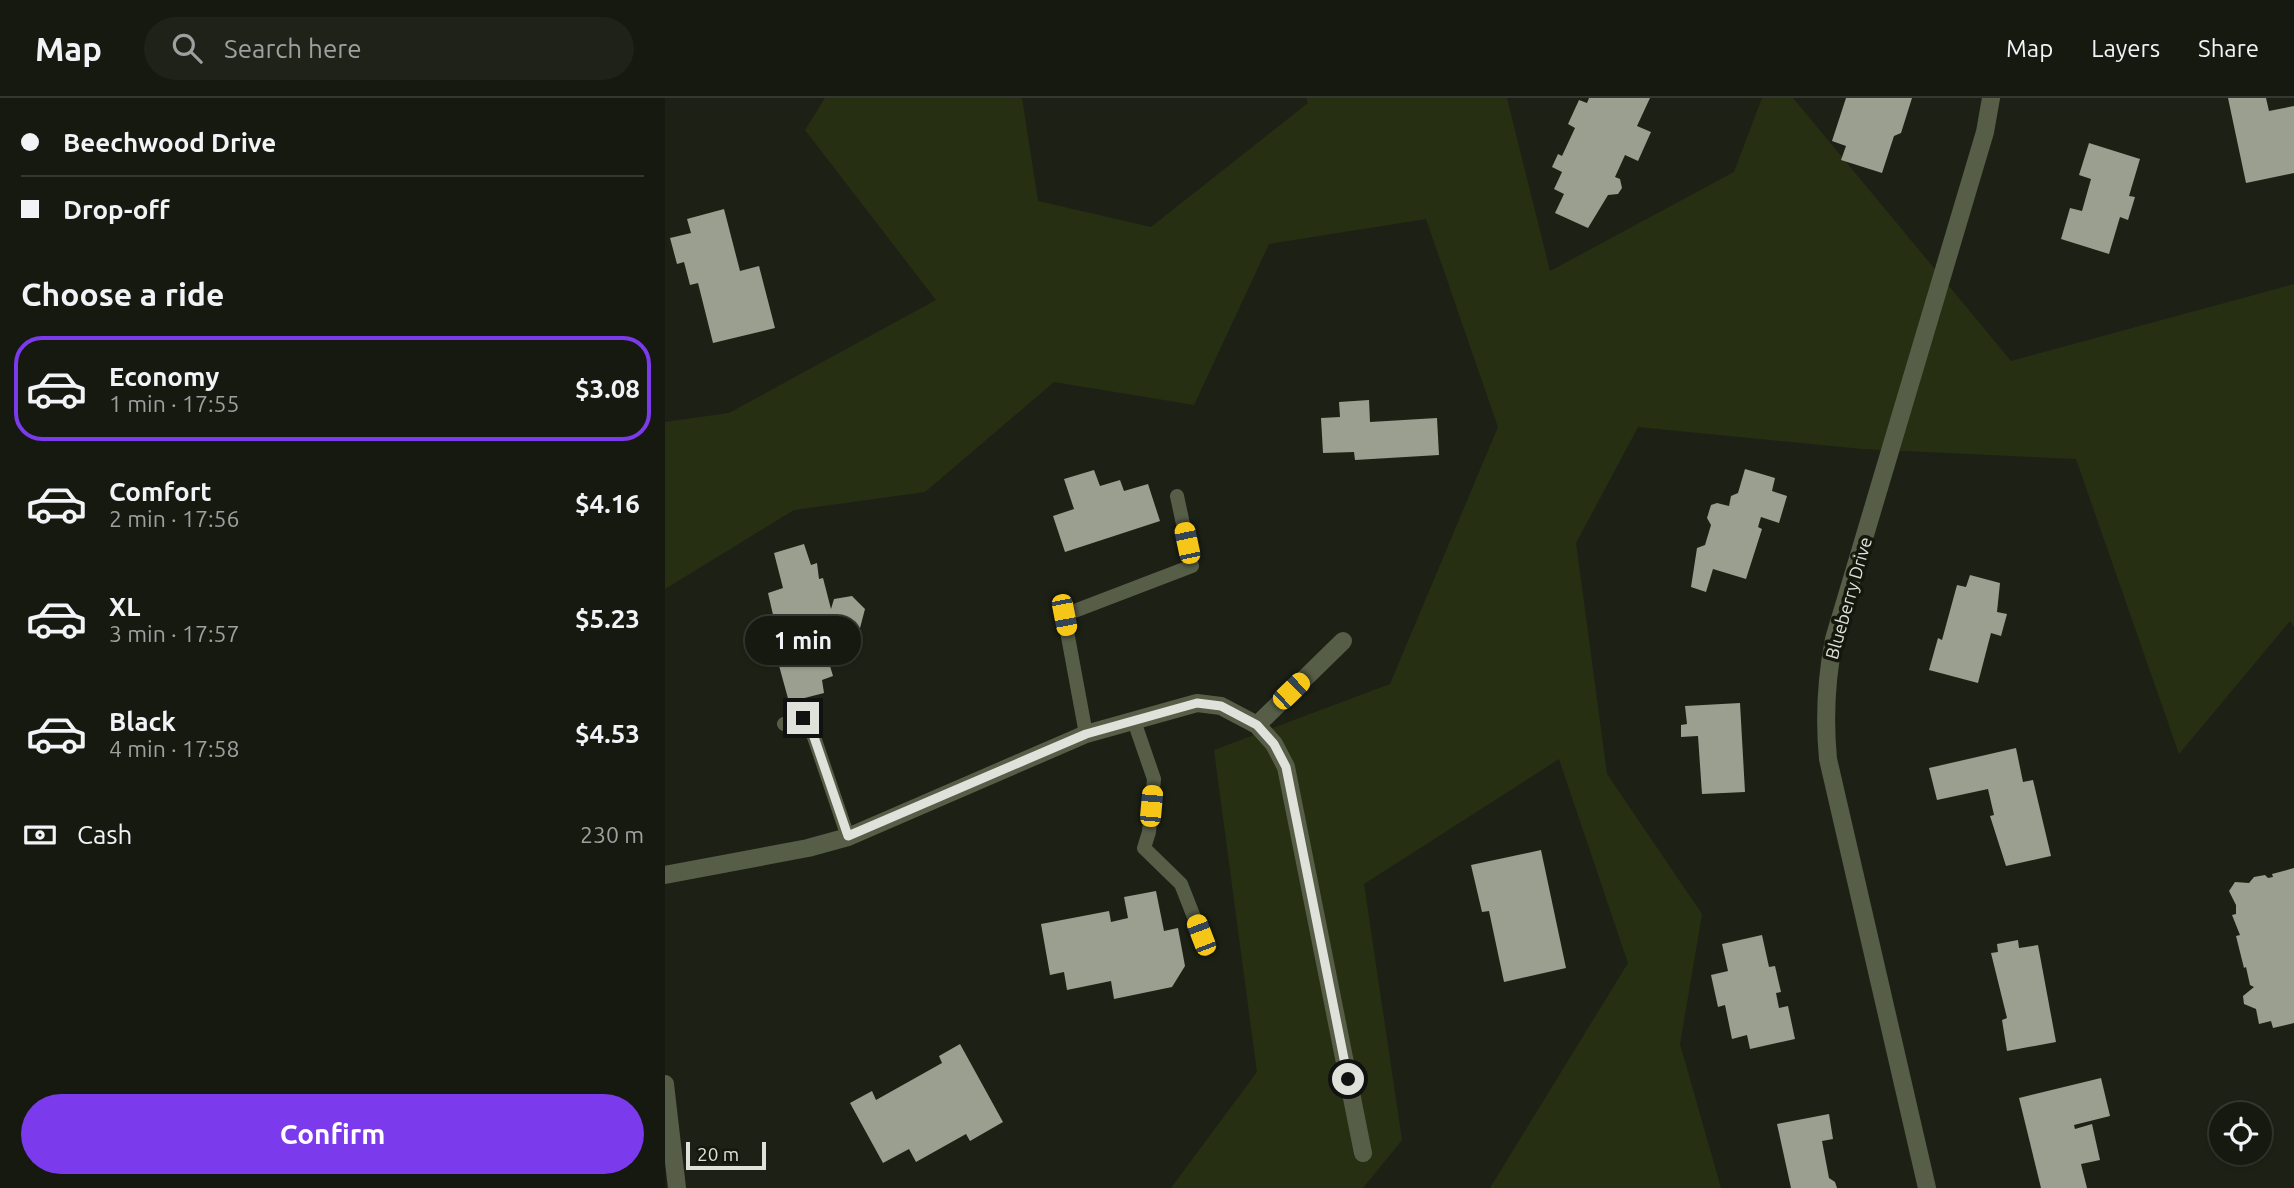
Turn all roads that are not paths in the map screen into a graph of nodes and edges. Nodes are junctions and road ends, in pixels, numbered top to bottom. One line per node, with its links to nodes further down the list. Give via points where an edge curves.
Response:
1 (1991, 98): 14 (street, Blueberry Drive, via 1985,132 1826,679 1828,759)
2 (1177, 496): 7 (lane, via 1192,566 1064,615)
3 (1343, 641): 6 (street)
4 (1134, 721): 6 (street, via 1197,703 1221,706); 7 (street); 10 (lane, via 1154,779 1144,848 1181,884)
5 (784, 724): 8 (lane, via 803,718 814,737)
6 (1257, 725): 12 (street, via 1286,767)
7 (1086, 734): 8 (street)
8 (848, 836): 9 (street)
9 (665, 875)
10 (1201, 935)
11 (665, 1084): 13 (street)
12 (1363, 1153)
13 (677, 1188)
14 (1927, 1188)

